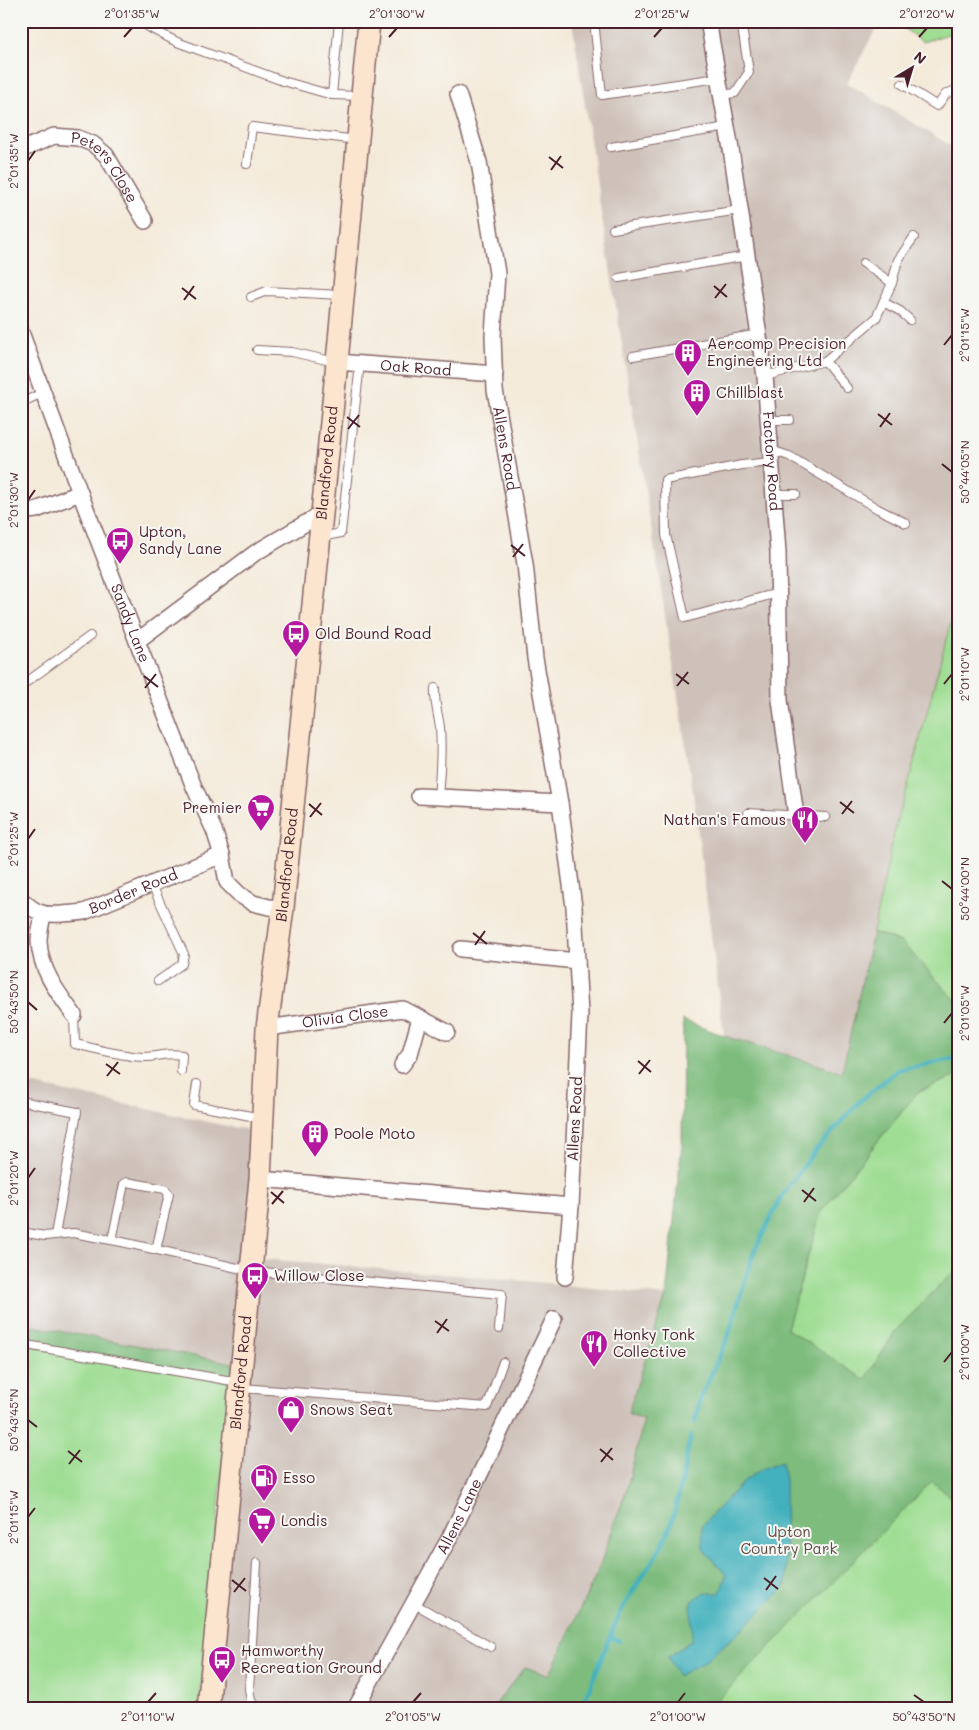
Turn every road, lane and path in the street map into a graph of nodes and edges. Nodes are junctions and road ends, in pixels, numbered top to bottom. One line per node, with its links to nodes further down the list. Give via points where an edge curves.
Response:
1 (141, 21): 10 (lane, via 176,42 283,81)
2 (339, 21): 10 (lane)
3 (369, 21): 13 (main road, Blandford Road)
4 (594, 21): 7 (lane, via 602,95)
5 (708, 21): 7 (street, Factory Road)
6 (741, 21): 12 (lane, via 749,72)
7 (718, 78): 12 (street, Factory Road)
8 (902, 84): 9 (lane, via 937,106 946,94)
9 (958, 89)
10 (332, 94): 13 (lane)
11 (458, 94): 38 (street, Allens Road, via 479,162 497,273 493,336)
12 (728, 94): 14 (street, Factory Road)
13 (362, 96): 15 (main road, Blandford Road)
14 (727, 127): 16 (lane); 19 (street, Factory Road)
15 (358, 140): 18 (lane, via 252,127); 27 (main road, Blandford Road)
16 (611, 147)
17 (21, 150): 20 (street, Peters Close, via 54,136 78,138 93,144 106,155)
18 (247, 164)
19 (740, 210): 21 (lane); 23 (street, Factory Road)
20 (145, 221)
21 (613, 228)
22 (914, 237): 26 (lane, via 898,260)
23 (747, 256): 25 (lane); 32 (street, Factory Road)
24 (863, 263): 26 (lane)
25 (619, 278)
26 (892, 283): 29 (lane)
27 (342, 295): 28 (lane, via 267,291); 36 (main road, Blandford Road)
28 (252, 297)
29 (883, 302): 30 (lane); 35 (lane, via 876,318)
30 (910, 320)
31 (21, 332): 41 (street, Sandy Lane)
32 (759, 334): 34 (lane); 39 (street, Factory Road)
33 (257, 350): 36 (lane, via 292,352)
34 (633, 356)
35 (825, 361): 39 (lane); 40 (lane)
36 (337, 362): 37 (street, Oak Road); 50 (main road, Blandford Road)
37 (360, 364): 38 (street, Oak Road); 52 (lane, via 341,533)
38 (495, 374): 60 (street, Allens Road, via 525,564 535,658)
39 (765, 376): 43 (street, Factory Road)
40 (848, 388)
41 (44, 392): 42 (lane); 46 (street, Sandy Lane)
42 (21, 403)
43 (769, 420): 44 (lane); 45 (street, Factory Road)
44 (790, 420)
45 (771, 456): 47 (street, Factory Road); 51 (lane, via 789,456); 53 (lane, via 665,480 666,535 685,618)
46 (80, 493): 49 (street, via 36,510); 55 (street, Sandy Lane)
47 (774, 494): 48 (lane); 53 (street, Factory Road)
48 (796, 494)
49 (21, 512)
50 (321, 514): 52 (main road, Blandford Road); 55 (street, via 255,553)
51 (906, 523)
52 (319, 538): 67 (main road, Blandford Road)
53 (778, 593): 62 (street, Factory Road, via 780,700)
54 (90, 636): 56 (lane)
55 (137, 641): 64 (street, Sandy Lane)
56 (21, 686)
57 (435, 688): 59 (lane, via 434,701 440,726)
58 (419, 796): 59 (street)
59 (438, 797): 60 (street)
60 (560, 803): 70 (street, Allens Road, via 574,907)
61 (748, 813): 62 (lane)
62 (796, 816): 63 (lane)
63 (825, 818)
64 (222, 855): 65 (street, Border Road); 67 (street, Sandy Lane, via 227,882 240,895 253,903)
65 (151, 883): 68 (street, Border Road, via 84,912); 71 (lane, via 184,954 182,964)
66 (21, 899): 68 (street)
67 (283, 908): 74 (main road, Blandford Road)
68 (43, 914): 72 (street, via 39,941 42,958 51,982)
69 (461, 948): 70 (street)
70 (577, 961): 82 (street, Allens Road, via 580,1014)
71 (158, 981)
72 (74, 1015): 77 (lane, via 75,1044 145,1057 171,1053 182,1055)
73 (420, 1018): 74 (street, Olivia Close, via 403,1009); 75 (street, Olivia Close); 76 (street, via 412,1049)
74 (268, 1028): 80 (main road, Blandford Road)
75 (447, 1032)
76 (402, 1065)
77 (181, 1071)
78 (197, 1084): 80 (lane, via 194,1105)
79 (21, 1101): 84 (lane, via 77,1112)
80 (263, 1118): 81 (main road, Blandford Road)
81 (260, 1179): 82 (street); 87 (main road, Blandford Road)
82 (571, 1206): 88 (street, Allens Road)
83 (21, 1232): 84 (lane)
84 (55, 1235): 85 (lane, via 73,1233)
85 (112, 1240): 86 (lane); 86 (lane, via 124,1184 165,1189 169,1194)
86 (156, 1250): 87 (lane)
87 (251, 1271): 90 (lane, via 502,1294); 93 (main road, Blandford Road)
88 (566, 1277)
89 (554, 1319): 95 (street, Allens Lane, via 540,1364)
90 (499, 1329)
91 (21, 1344): 93 (lane)
92 (503, 1362): 93 (lane, via 487,1408)
93 (240, 1385): 97 (main road, Blandford Road)
94 (257, 1563): 98 (lane, via 249,1689 251,1701)
95 (413, 1603): 96 (lane); 99 (street, Allens Lane)
96 (491, 1647)
97 (208, 1709)
98 (257, 1709)
99 (355, 1709)

